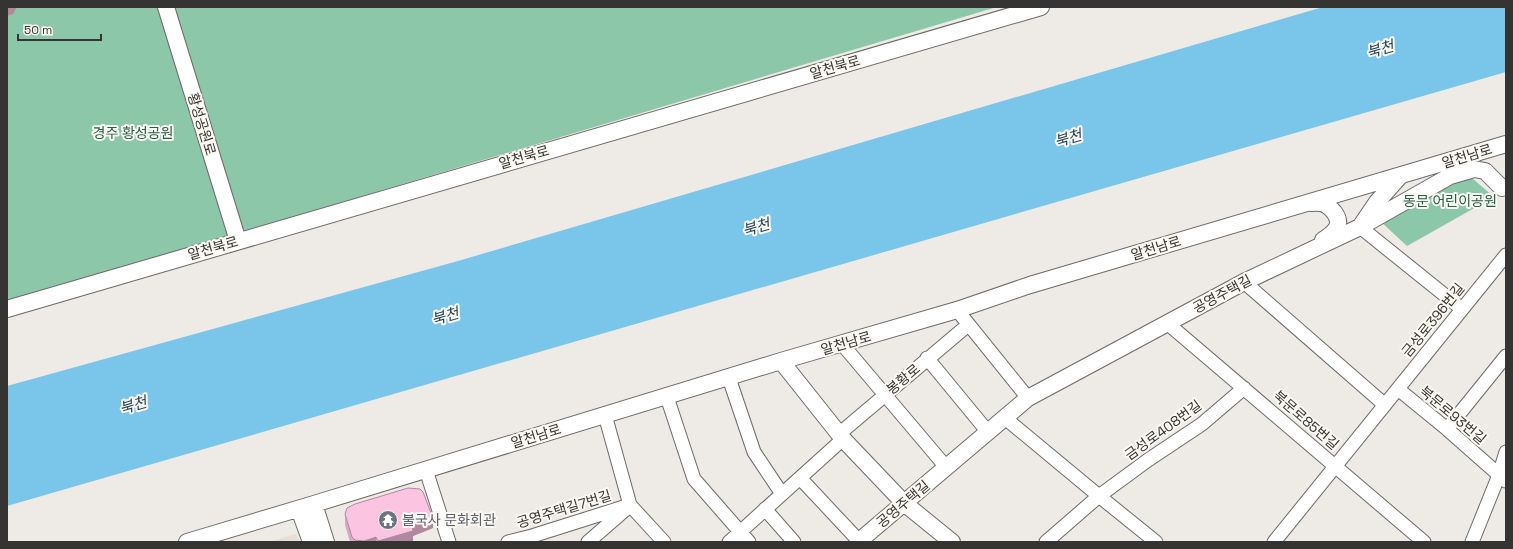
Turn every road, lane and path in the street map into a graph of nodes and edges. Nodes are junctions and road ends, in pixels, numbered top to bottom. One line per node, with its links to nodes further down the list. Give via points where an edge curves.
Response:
1 (166, 7): 9 (street, 황성공원로)
2 (1041, 7): 9 (street, 알천북로)
3 (1506, 144): 4 (street, 알천남로)
4 (1485, 150): 5 (street, 알천남로); 6 (street, via 1490,170)
5 (1401, 175): 7 (street, 알천남로); 8 (street, via 1376,202)
6 (1504, 190): 8 (street, 공영주택길, via 1485,171 1474,168 1450,176)
7 (1306, 204): 10 (street, via 1321,202 1329,206 1338,217 1338,225 1333,234); 14 (street, 알천남로, via 1030,285)
8 (1360, 227): 10 (street, 공영주택길); 15 (street)
9 (238, 241): 13 (street, 알천북로)
10 (1302, 254): 12 (street, 공영주택길)
11 (1506, 255): 15 (street, 금성로396번길)
12 (1244, 282): 16 (street, 공영주택길); 28 (street)
13 (7, 309)
14 (956, 310): 17 (street); 18 (street, 알천남로)
15 (1462, 310): 24 (street, 금성로396번길)
16 (1167, 323): 23 (street, 북문로85번길); 27 (street, 공영주택길)
17 (968, 325): 20 (street, 봉황로); 27 (street)
18 (842, 344): 21 (street, 알천남로); 25 (street)
19 (1506, 356): 31 (street)
20 (927, 358): 25 (street, 봉황로); 32 (street)
21 (781, 362): 22 (street, 알천남로); 33 (street)
22 (729, 378): 26 (street, 알천남로); 40 (street, via 754,452)
23 (1244, 388): 35 (street, 북문로85번길); 41 (street, 금성로408번길, via 1202,424)
24 (1398, 389): 28 (street, 금성로396번길); 31 (street, 북문로93번길)
25 (885, 394): 33 (street, 봉황로); 36 (street)
26 (667, 397): 29 (street, 알천남로); 46 (street, via 694,479)
27 (1028, 398): 30 (street, 공영주택길)
28 (1385, 405): 35 (street, 금성로396번길)
29 (606, 415): 37 (street, 알천남로); 43 (street)
30 (1005, 418): 32 (street, 공영주택길); 41 (street)
31 (1447, 429): 39 (street, 북문로93번길)
32 (988, 432): 36 (street, 공영주택길)
33 (841, 436): 38 (street, 봉황로); 42 (street)
34 (1506, 452): 39 (street)
35 (1335, 466): 62 (street, 금성로396번길); 63 (street, 북문로85번길)
36 (946, 467): 42 (street, 공영주택길)
37 (426, 470): 44 (street, 알천남로); 51 (street)
38 (800, 478): 40 (street, 봉황로); 58 (street, 공영주택길)
39 (1502, 478): 64 (street)
40 (782, 494): 45 (street, 봉황로)
41 (1099, 496): 60 (street, 금성로408번길); 61 (street)
42 (904, 503): 58 (street, 공영주택길); 59 (street)
43 (630, 505): 47 (street, 공영주택길7번길); 53 (street); 54 (street)
44 (307, 507): 48 (street, 알천남로); 49 (street); 50 (street)
45 (765, 509): 46 (street, 봉황로); 57 (street)
46 (740, 532): 55 (street, 봉황로); 56 (street)
47 (533, 539): 52 (street, 공영주택길7번길)
48 (187, 542)
49 (311, 542)
50 (326, 542)
51 (449, 542)
52 (508, 542)
53 (588, 542)
54 (664, 542)
55 (729, 542)
56 (749, 542)
57 (794, 542)
58 (859, 542)
59 (952, 542)
60 (1046, 542)
61 (1156, 542)
62 (1274, 542)
63 (1424, 542)
64 (1472, 542)

